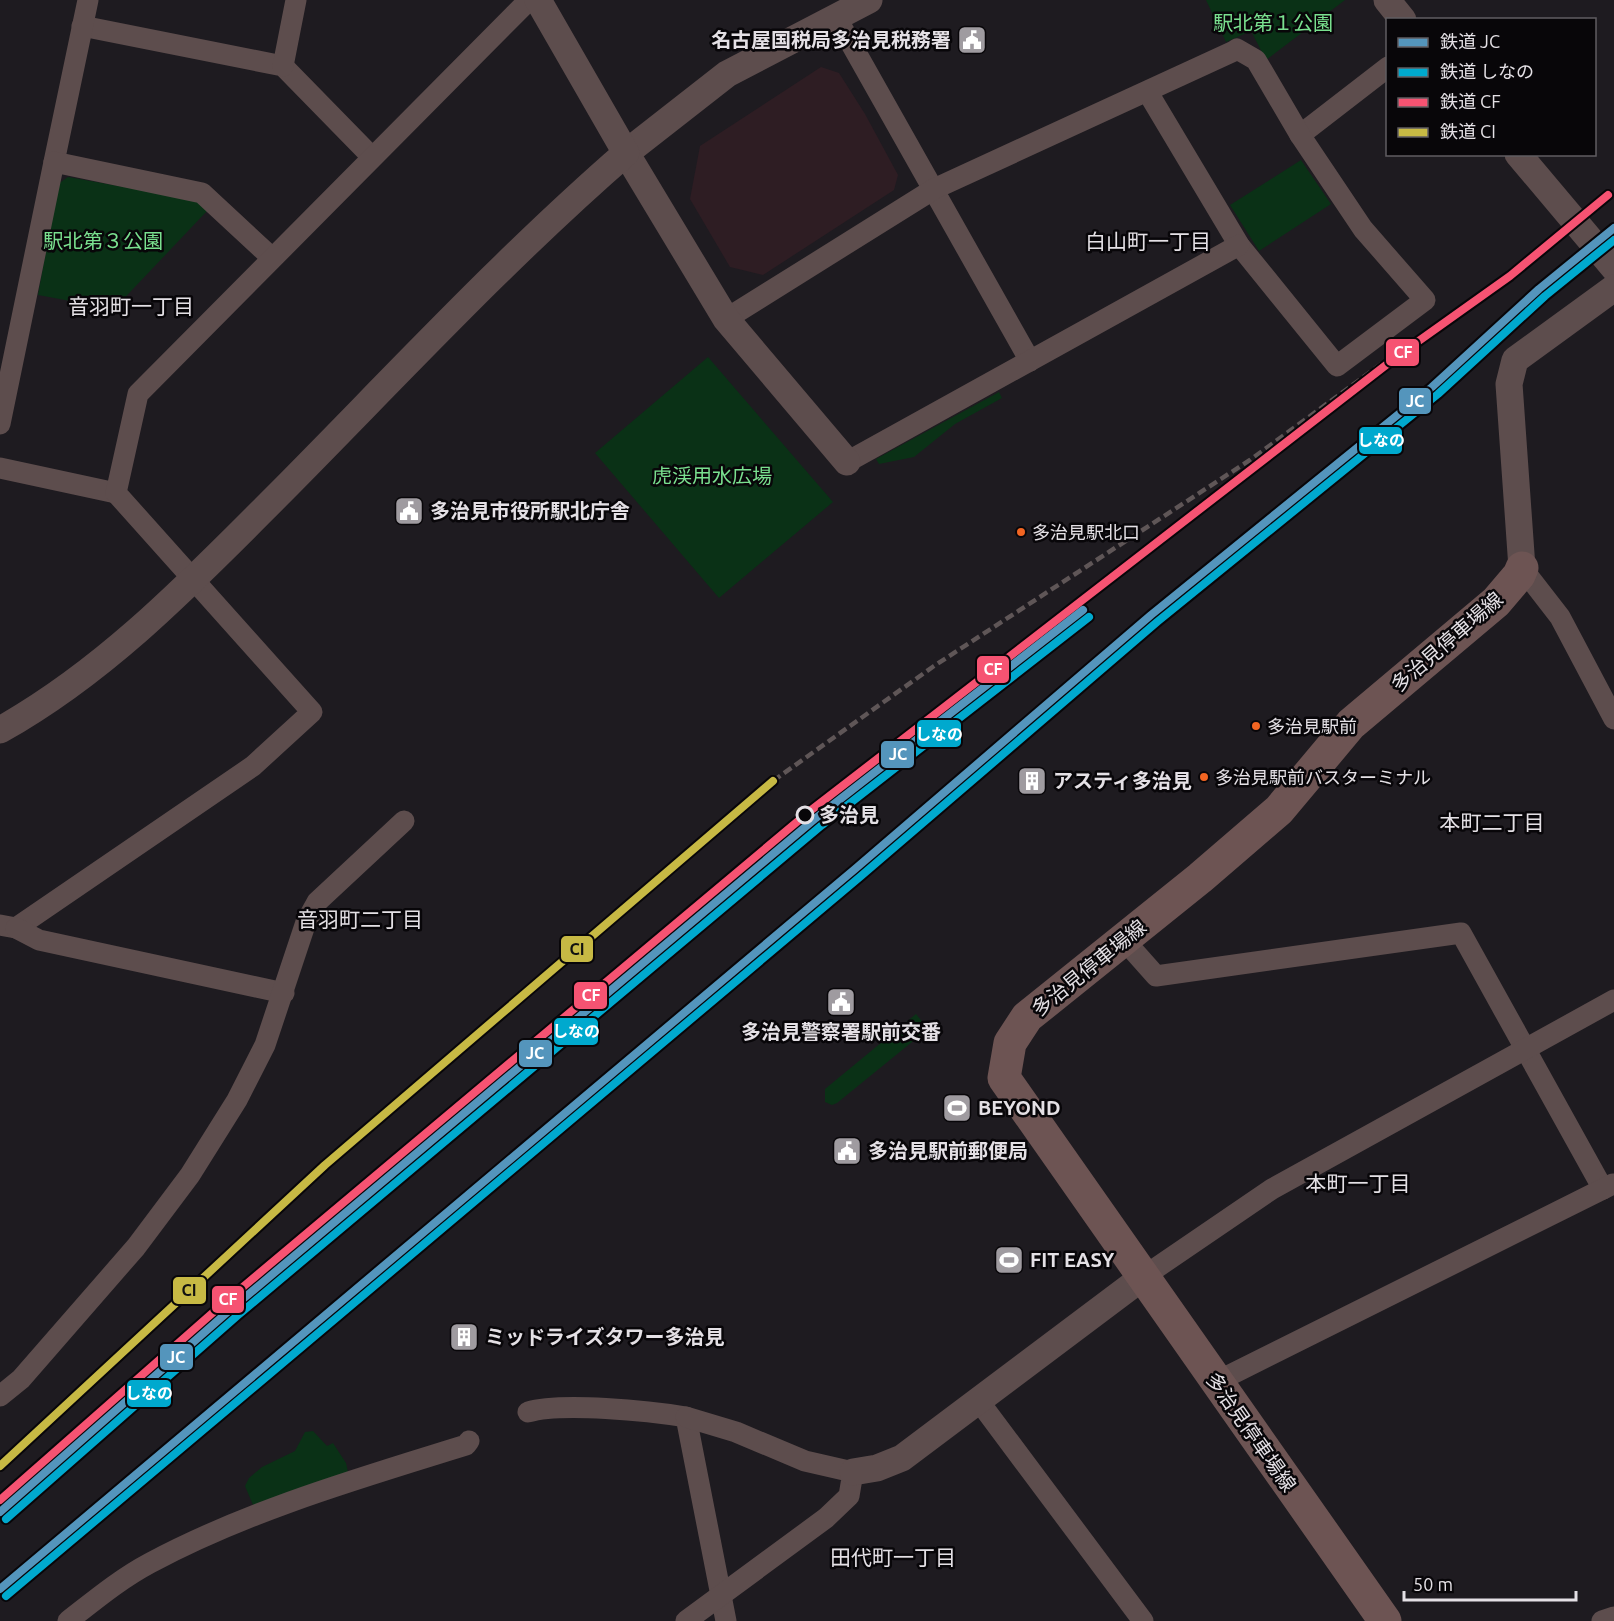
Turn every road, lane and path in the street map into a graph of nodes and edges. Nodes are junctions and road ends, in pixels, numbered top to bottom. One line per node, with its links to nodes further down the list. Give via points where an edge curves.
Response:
1 (88, 0): 9 (street)
2 (296, 0): 10 (street)
3 (529, 0): 15 (street)
4 (538, 0): 14 (street)
5 (869, 0): 7 (street)
6 (1387, 0): 8 (street)
7 (836, 17): 14 (street, via 728,74); 18 (street)
8 (1401, 18)
9 (82, 26): 10 (street); 17 (street)
10 (283, 66): 15 (street)
11 (1386, 69): 13 (street)
12 (1147, 91): 13 (street, via 1238,50 1256,60); 18 (street); 19 (street)
13 (1300, 135): 19 (street, via 1364,229 1425,300 1337,366)
14 (626, 153): 23 (street); 30 (street, via 556,214)
15 (371, 156): 20 (street)
16 (1520, 156): 21 (street)
17 (54, 162): 20 (street, via 202,194); 25 (street)
18 (934, 189): 23 (street); 24 (street)
19 (1239, 245): 24 (street)
20 (271, 257): 28 (street, via 138,394)
21 (1614, 268)
22 (1614, 288): 29 (street, via 1515,360 1509,395)
23 (726, 319): 26 (street)
24 (1030, 361): 26 (street)
25 (0, 424)
26 (847, 462)
27 (0, 468): 28 (street)
28 (116, 493): 30 (street)
29 (1522, 568): 31 (street, via 1560,617); 35 (main road, 多治見停車場線, via 1496,602 1351,724 1279,810)
30 (194, 580): 32 (street, via 126,643 23,718); 34 (street, via 312,712 253,766)
31 (1614, 719)
32 (0, 730)
33 (404, 821): 36 (street, via 317,902 306,922)
34 (8, 927): 36 (street, via 39,940)
35 (1124, 940): 38 (street, via 1156,976 1461,933); 40 (main road, 多治見停車場線, via 1027,1017 1010,1043 1005,1078)
36 (284, 993): 42 (street, via 261,1054 190,1175 136,1247 21,1379)
37 (1614, 1000): 38 (street)
38 (1525, 1050): 39 (street); 40 (street, via 1272,1189)
39 (1611, 1186): 41 (street)
40 (1143, 1277): 41 (main road, 多治見停車場線); 43 (street)
41 (1216, 1382): 54 (main road, 多治見停車場線)
42 (0, 1396)
43 (978, 1400): 47 (street, via 902,1458); 53 (street)
44 (528, 1412): 45 (street, via 540,1408 579,1408)
45 (687, 1417): 47 (street, via 806,1461); 48 (street)
46 (469, 1441): 50 (street, via 202,1538 115,1584)
47 (853, 1472): 48 (street, via 849,1496 826,1518)
48 (721, 1595): 51 (street); 52 (street)
49 (1614, 1617): 55 (street)
50 (68, 1621)
51 (686, 1621)
52 (726, 1621)
53 (1143, 1621)
54 (1385, 1621)
55 (1602, 1621)

